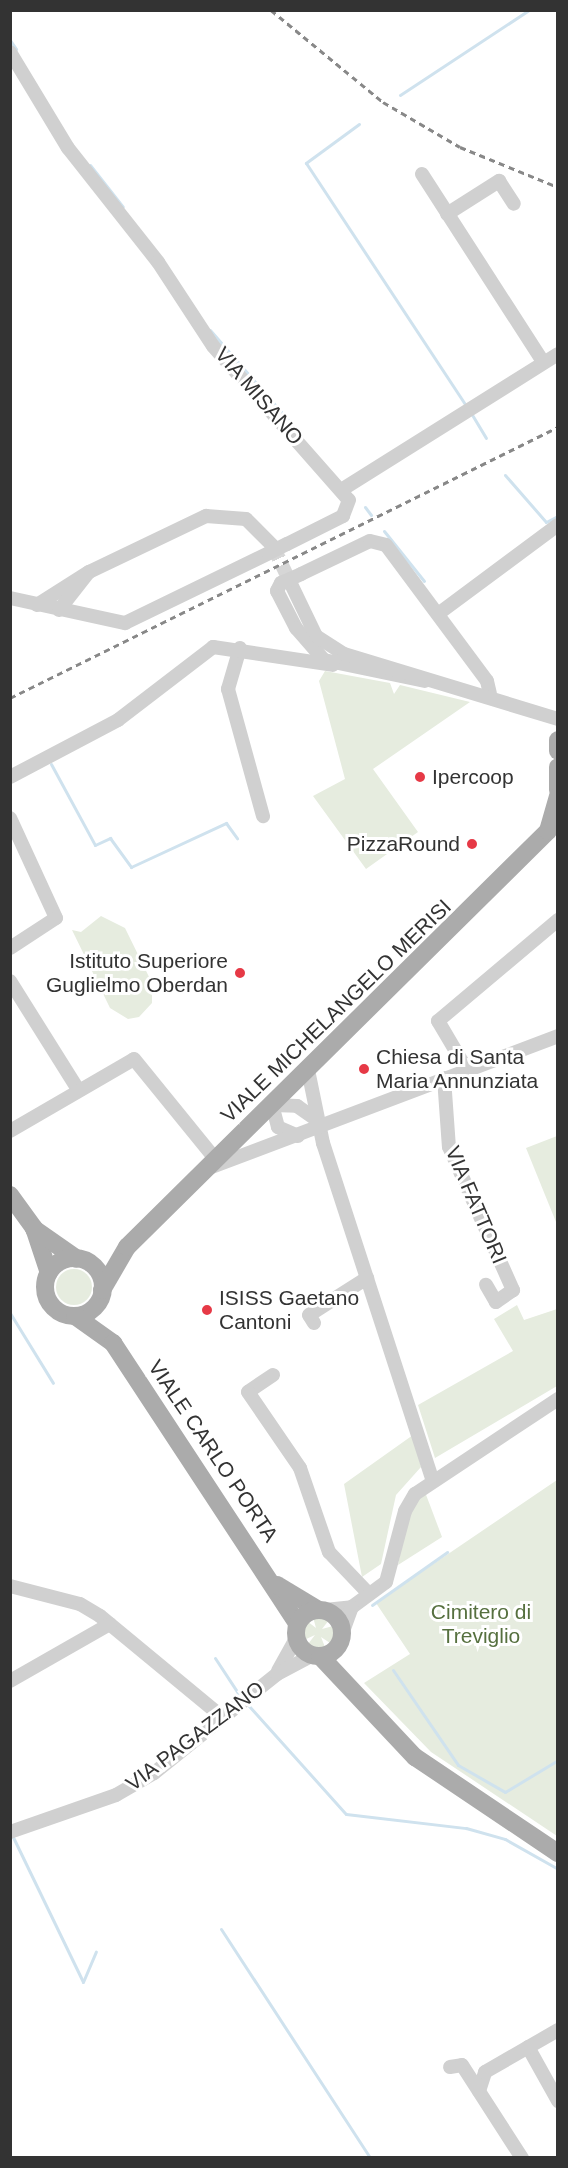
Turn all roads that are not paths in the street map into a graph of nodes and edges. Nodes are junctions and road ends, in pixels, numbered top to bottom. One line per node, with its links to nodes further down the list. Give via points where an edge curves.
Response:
1 (10, 52): 9 (street, VIA MISANO, bridge, via 68,148 151,253 213,346 349,500 343,516)
2 (422, 174): 4 (street)
3 (514, 204): 4 (street, via 499,181)
4 (447, 214): 6 (street)
5 (558, 354): 6 (street)
6 (543, 362): 7 (street)
7 (346, 487)
8 (558, 525): 17 (street)
9 (271, 550): 10 (street, via 246,519 213,514); 18 (street, VIA MISANO, via 125,623)
10 (89, 572): 12 (street); 13 (street)
11 (291, 580): 17 (street, via 370,541 381,542); 19 (street, via 277,591); 23 (street, via 323,643 344,654)
12 (82, 585): 16 (street); 18 (street, via 85,607)
13 (63, 592): 15 (street); 16 (street)
14 (10, 598): 15 (street, VIA MISANO)
15 (37, 605): 16 (street, VIA MISANO)
16 (59, 610): 18 (street, VIA MISANO)
17 (438, 614): 25 (street, via 487,681)
18 (100, 621)
19 (296, 628): 21 (street, via 294,646); 22 (street, via 316,653)
20 (240, 648): 21 (street); 32 (street, via 213,647 118,720); 35 (street, via 228,689)
21 (278, 656): 22 (street)
22 (333, 665): 23 (street, via 421,683)
23 (433, 679): 24 (street)
24 (468, 691): 25 (street); 26 (street)
25 (490, 694): 26 (street)
26 (520, 709): 27 (street)
27 (541, 718): 28 (street); 29 (street)
28 (558, 719)
29 (558, 739): 30 (main road)
30 (558, 751)
31 (558, 767): 33 (main road)
32 (10, 777)
33 (558, 790)
34 (558, 796): 37 (main road, VIALE MICHELANGELO MERISI)
35 (263, 816)
36 (10, 818): 39 (street, via 56,918)
37 (553, 828): 42 (main road, VIALE MICHELANGELO MERISI)
38 (558, 920): 43 (street, via 438,1021)
39 (10, 948)
40 (10, 981): 45 (street)
41 (558, 1036): 43 (street)
42 (308, 1070): 46 (main road, VIALE MICHELANGELO MERISI); 47 (street)
43 (467, 1070): 44 (street)
44 (444, 1078): 47 (street); 57 (street, VIA FATTORI, via 449,1146 513,1290 496,1302)
45 (77, 1088): 48 (street); 50 (street, via 140,1060)
46 (272, 1105): 47 (street, via 297,1106); 49 (street, via 278,1127); 50 (main road, VIALE MICHELANGELO MERISI)
47 (318, 1123): 49 (street); 56 (street)
48 (10, 1131)
49 (298, 1136): 50 (street)
50 (212, 1164): 53 (main road, VIALE MICHELANGELO MERISI)
51 (10, 1195): 52 (main road)
52 (33, 1228): 54 (main road, VIALE CARLO PORTA); 55 (main road, VIALE CARLO PORTA)
53 (127, 1247): 54 (main road, VIALE MICHELANGELO MERISI); 58 (main road, VIALE MICHELANGELO MERISI)
54 (81, 1260): 55 (main road, via 61,1262); 58 (main road, VIALE CARLO PORTA, via 96,1270)
55 (49, 1273): 59 (main road, VIALE CARLO PORTA, via 47,1298 58,1312)
56 (367, 1278): 60 (street, via 309,1315); 64 (street)
57 (486, 1285)
58 (102, 1293): 59 (main road, via 91,1310); 61 (main road, VIALE CARLO PORTA)
59 (75, 1316): 61 (main road, VIALE CARLO PORTA)
60 (314, 1323)
61 (112, 1343): 65 (main road, VIALE CARLO PORTA)
62 (273, 1375): 67 (street, via 248,1392 300,1468 329,1552)
63 (558, 1399): 64 (street)
64 (433, 1481): 67 (street, via 409,1503 390,1576)
65 (277, 1584): 69 (main road, VIALE CARLO PORTA); 71 (main road, VIALE CARLO PORTA)
66 (10, 1586): 70 (street, via 80,1604)
67 (369, 1594): 68 (street)
68 (352, 1607): 69 (street); 72 (street)
69 (321, 1610): 71 (main road); 72 (main road, VIALE CARLO PORTA, via 338,1619)
70 (110, 1623): 75 (street); 77 (street)
71 (297, 1631): 73 (main road, VIALE CARLO PORTA); 74 (street, VIA PAGAZZANO)
72 (342, 1637): 73 (main road); 76 (main road)
73 (317, 1656): 74 (street, VIA PAGAZZANO); 76 (main road, VIALE CARLO PORTA)
74 (277, 1674): 77 (street, VIA PAGAZZANO)
75 (10, 1681)
76 (349, 1687): 79 (main road, VIALE CARLO PORTA, via 441,1778)
77 (222, 1717): 78 (street, VIA PAGAZZANO, via 154,1773 116,1795)
78 (10, 1832)
79 (558, 1853)
80 (558, 2030): 81 (street)
81 (528, 2047): 83 (street, via 485,2072); 84 (street)
82 (450, 2067): 83 (street, via 462,2065)
83 (479, 2091): 85 (street)
84 (558, 2101)
85 (522, 2157)

